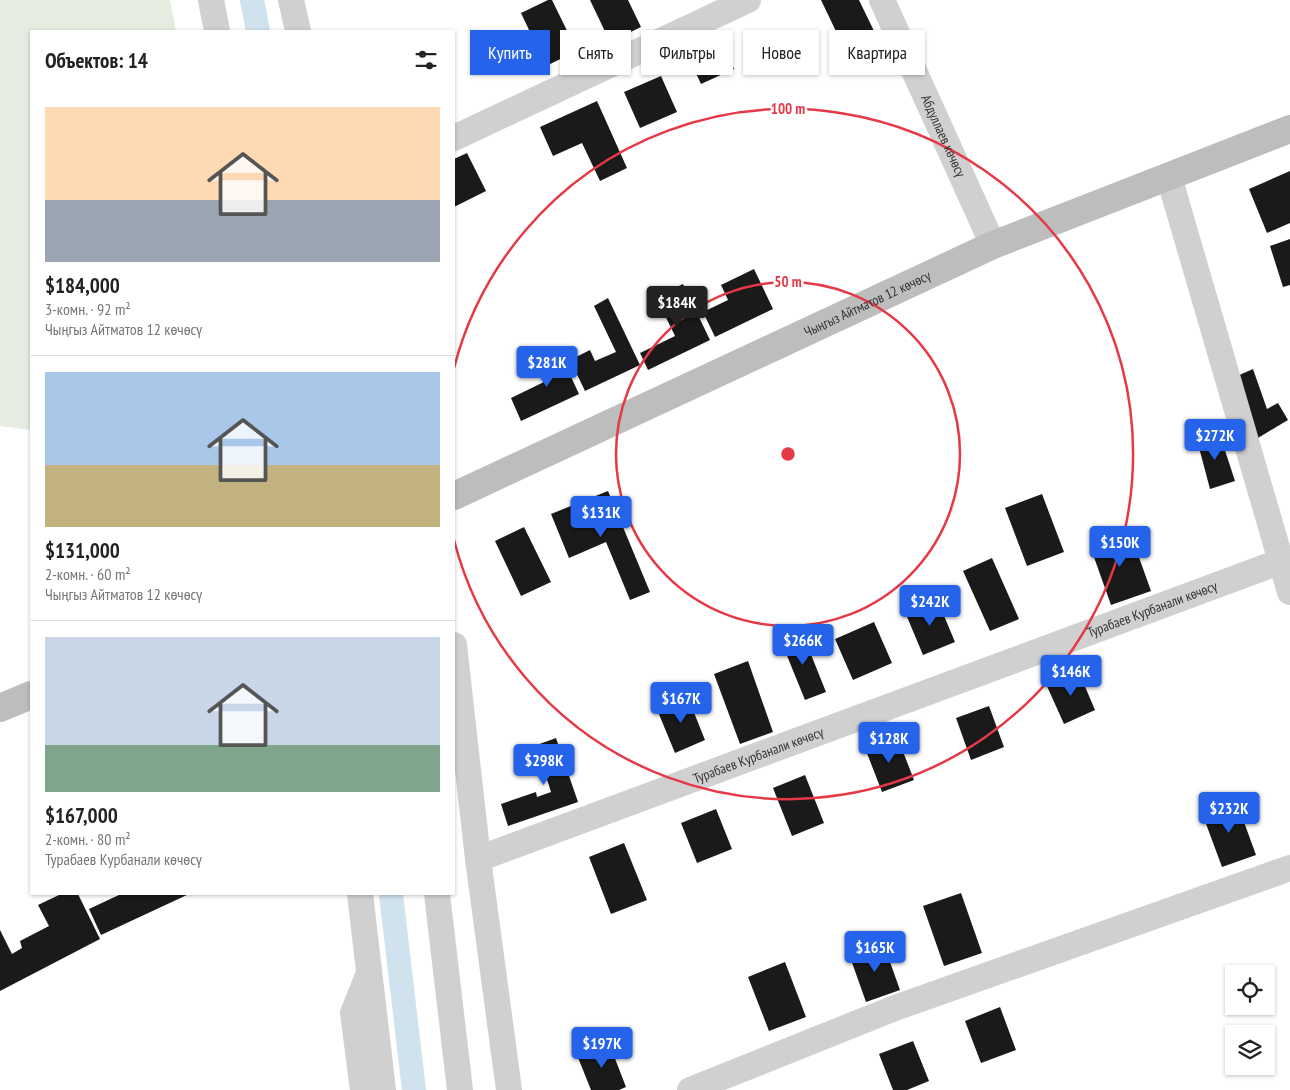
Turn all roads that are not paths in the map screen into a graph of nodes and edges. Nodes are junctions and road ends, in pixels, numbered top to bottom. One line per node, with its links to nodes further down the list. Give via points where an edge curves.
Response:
1 (211, 0): 5 (street)
2 (291, 0): 6 (street)
3 (748, 0): 8 (street)
4 (882, 0): 10 (street, Абдуллаев көчөсү)
5 (217, 30)
6 (298, 30)
7 (1290, 129): 9 (main road, Чыңгыз Айтматов 12 көчөсү)
8 (455, 138)
9 (1169, 177): 10 (main road, Чыңгыз Айтматов 12 көчөсү); 12 (street)
10 (993, 245): 11 (main road, Чыңгыз Айтматов 12 көчөсү)
11 (455, 496)
12 (1285, 560): 13 (street); 17 (street, Турабаев Курбанали көчөсү)
13 (1290, 592)
14 (455, 658): 17 (street)
15 (30, 695): 16 (main road)
16 (0, 708)
17 (469, 841): 25 (street)
18 (1290, 868): 26 (street, via 895,1008)
19 (360, 895): 21 (street)
20 (437, 895): 24 (street)
21 (370, 973): 22 (street, via 353,1013); 23 (street)
22 (363, 1090)
23 (383, 1090)
24 (460, 1090)
25 (509, 1090)
26 (690, 1090)

